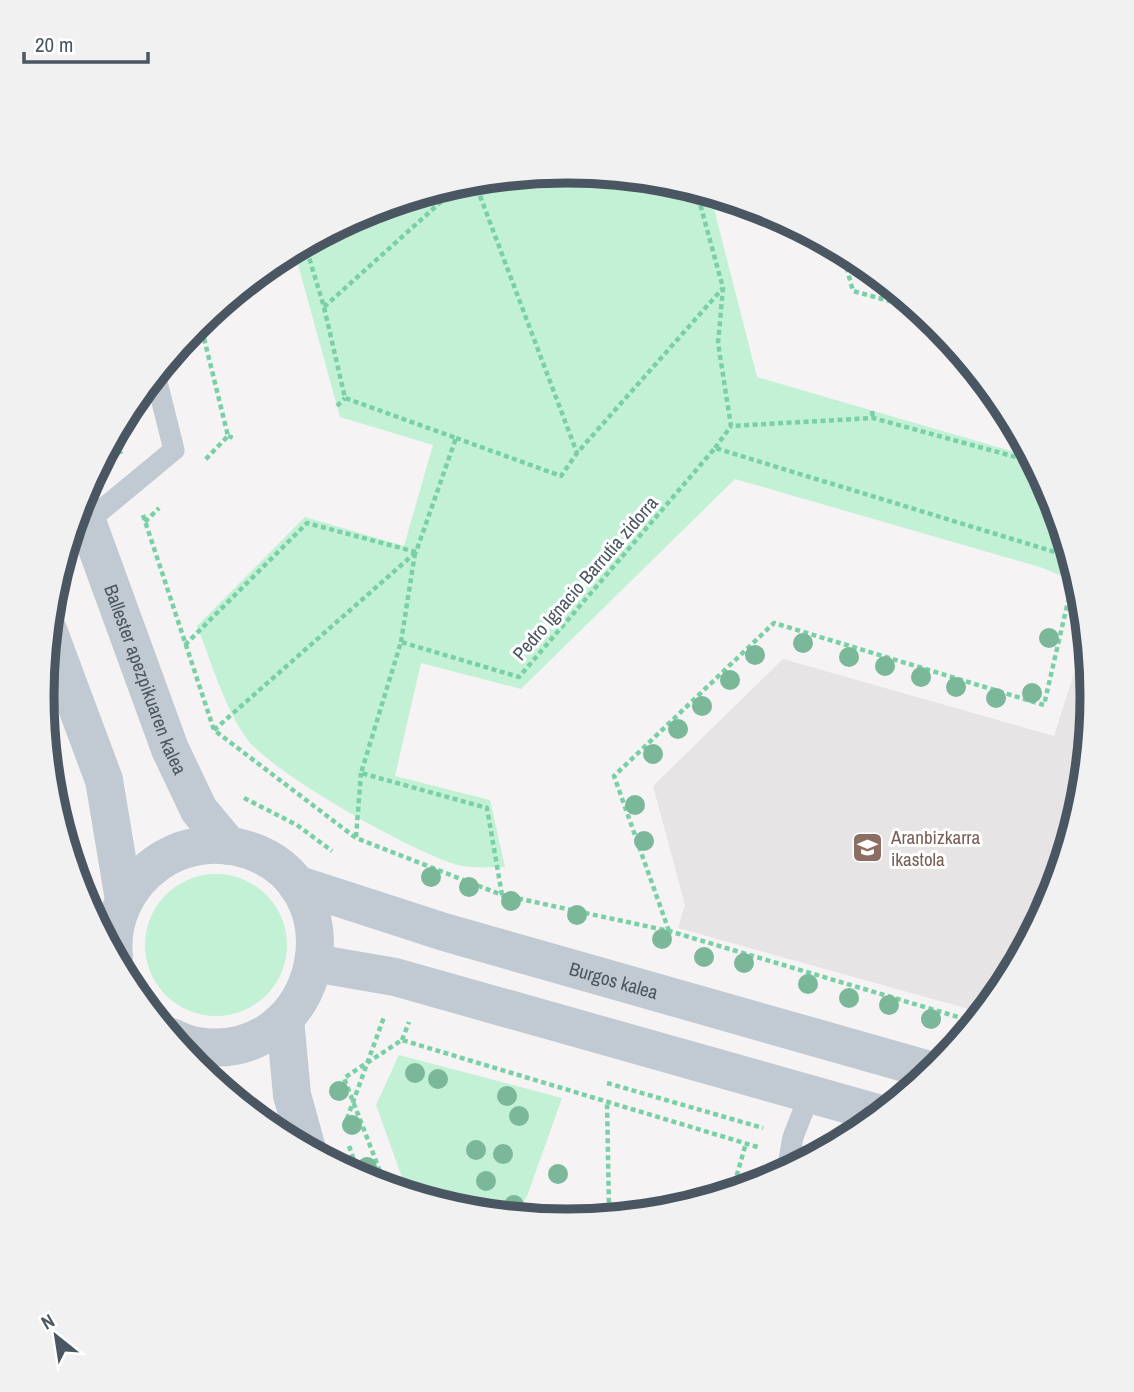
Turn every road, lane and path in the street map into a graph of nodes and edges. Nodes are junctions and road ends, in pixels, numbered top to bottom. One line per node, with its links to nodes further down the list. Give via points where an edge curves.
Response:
1 (478, 191): 20 (path)
2 (443, 199): 8 (path)
3 (698, 201): 6 (path)
4 (307, 254): 8 (path)
5 (846, 266): 7 (path, via 853,294)
6 (723, 288): 14 (path, via 718,343); 20 (path)
7 (898, 304)
8 (324, 307): 10 (path)
9 (158, 387): 22 (lane, via 174,450)
10 (345, 398): 11 (path); 16 (path)
11 (337, 406)
12 (872, 411): 13 (path)
13 (873, 418): 14 (path); 21 (path)
14 (731, 426): 19 (path)
15 (228, 436): 17 (path)
16 (456, 438): 20 (path, via 561,476); 25 (path)
17 (236, 439)
18 (118, 448): 22 (path)
19 (715, 448): 26 (path); 28 (path, Pedro Ignacio Barrutia zidorra, via 519,677)
20 (577, 453)
21 (1021, 459)
22 (132, 485): 23 (lane); 29 (path)
23 (90, 508)
24 (86, 519): 35 (street, Ballester apezpikuaren kalea, via 170,749 199,810)
25 (415, 552): 28 (path); 29 (path, via 306,520); 31 (path)
26 (1059, 553)
27 (1070, 594): 40 (path, via 1044,705 774,623 614,776)
28 (401, 642): 32 (path)
29 (185, 645): 31 (path)
30 (56, 652): 39 (street, via 104,780)
31 (214, 730): 34 (path)
32 (361, 773): 34 (path); 38 (path, via 487,808)
33 (236, 794): 36 (path, via 297,825)
34 (356, 838): 38 (path)
35 (229, 846): 37 (street, via 266,858); 39 (street, via 197,846 168,856 142,874)
36 (340, 857)
37 (296, 884): 42 (street, via 313,922); 48 (street, Burgos kalea, via 444,932)
38 (502, 895): 40 (path)
39 (124, 900): 41 (street)
40 (669, 932): 45 (path)
41 (114, 935)
42 (314, 963): 43 (street); 44 (street, via 304,993)
43 (395, 977): 47 (path); 49 (street)
44 (285, 1019): 46 (street, via 259,1038 228,1046); 53 (street, via 292,1095)
45 (965, 1019)
46 (190, 1044)
47 (368, 1062): 50 (path); 50 (path, via 344,1077); 51 (path, via 402,1040)
48 (921, 1068)
49 (810, 1094): 52 (street); 55 (lane)
50 (353, 1102): 57 (path, via 343,1130); 58 (path)
51 (607, 1103): 54 (path); 60 (path)
52 (868, 1110)
53 (303, 1135)
54 (746, 1143): 56 (path); 59 (path)
55 (789, 1158)
56 (782, 1161)
57 (355, 1163)
58 (381, 1174)
59 (735, 1181)
60 (609, 1207)

